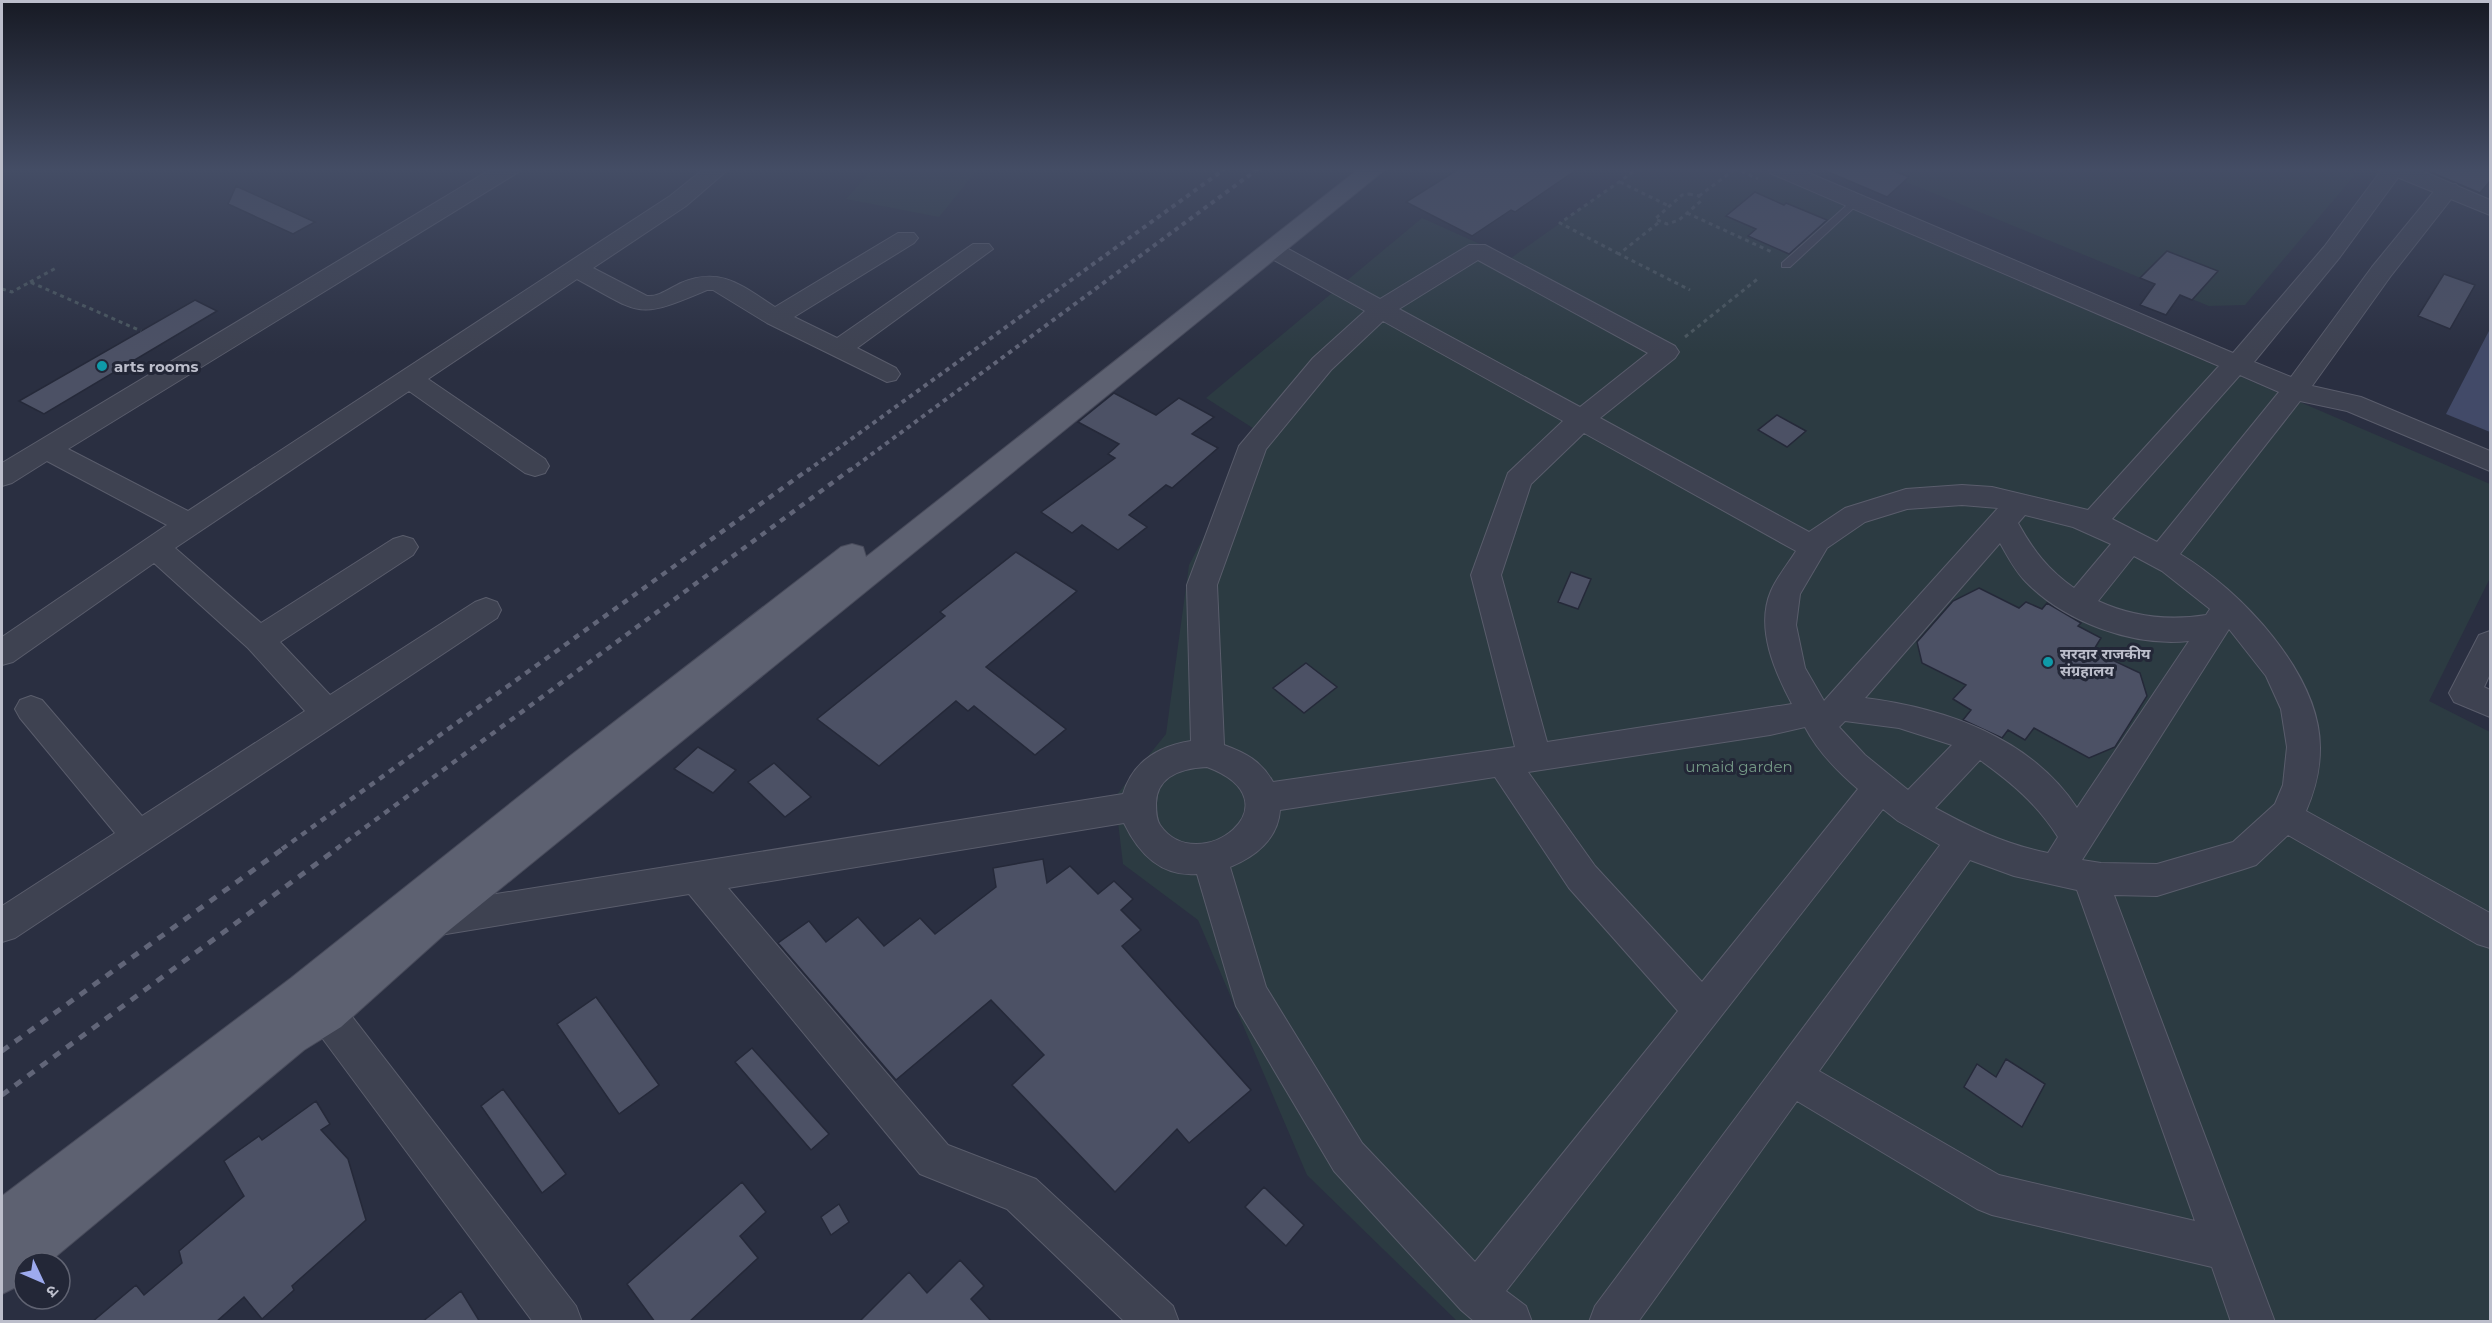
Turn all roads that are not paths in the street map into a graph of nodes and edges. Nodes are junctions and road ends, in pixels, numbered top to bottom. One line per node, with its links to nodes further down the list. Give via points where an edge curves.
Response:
1 (407, 230): 24 (street)
2 (634, 230): 15 (street)
3 (1268, 230): 63 (main road, via 591,759)
4 (1298, 230): 12 (main road)
5 (1824, 230): 14 (lane)
6 (1926, 230): 19 (street)
7 (1951, 230): 19 (street)
8 (2369, 230): 13 (street)
9 (2397, 230): 13 (street)
10 (906, 238): 17 (street)
11 (981, 249): 18 (street)
12 (1273, 250): 16 (street); 60 (main road)
13 (2356, 262): 19 (street); 22 (street)
14 (1789, 263)
15 (575, 268): 17 (street, via 648,305 716,283); 21 (street)
16 (1382, 309): 23 (street); 23 (street, via 1478,250 1666,352); 47 (street, via 1322,364 1253,446 1202,585)
17 (776, 318): 18 (street)
18 (840, 348): 20 (street)
19 (2243, 358): 22 (street); 29 (street)
20 (887, 374)
21 (410, 379): 26 (street); 30 (street)
22 (2301, 382): 25 (street, via 2318,398 2352,403); 35 (street)
23 (1581, 420): 33 (street); 48 (street, via 1518,480 1486,575)
24 (46, 449): 27 (street); 30 (street)
25 (2490, 462)
26 (535, 466)
27 (2, 476)
28 (2010, 512): 29 (street); 33 (street, via 1992,497 1906,499 1855,515); 36 (street, via 2037,574); 45 (street)
29 (2094, 523): 31 (street)
30 (191, 525): 32 (street)
31 (2130, 541): 35 (street); 36 (street)
32 (155, 547): 39 (street); 41 (street)
33 (1813, 547): 45 (street, via 1785,593 1781,625 1789,669)
34 (403, 548): 39 (street)
35 (2161, 557): 38 (street)
36 (2078, 604): 38 (street, via 2102,616 2149,628 2174,630)
37 (486, 610): 44 (street)
38 (2221, 616): 53 (street, via 2279,669 2297,709 2304,747 2300,785); 55 (street)
39 (259, 640): 44 (street)
40 (2490, 643): 42 (street, via 2465,693)
41 (2, 653)
42 (2490, 704)
43 (31, 709): 54 (street)
44 (326, 712): 54 (street)
45 (1824, 715): 46 (street, via 1899,716); 48 (street); 49 (street, via 1853,765)
46 (1978, 740): 52 (street); 55 (street, via 2054,801)
47 (1208, 753): 50 (street, via 1227,757 1245,768 1256,779); 51 (street, via 1184,755 1165,763 1147,779)
48 (1518, 759): 50 (street); 64 (street, via 1582,877)
49 (1880, 787): 52 (street); 64 (street)
50 (1263, 798): 57 (street, via 1263,816 1253,835 1237,849)
51 (1137, 806): 57 (street, via 1142,828 1156,845 1185,859); 59 (street)
52 (1910, 811): 56 (street)
53 (2285, 816): 58 (street, via 2244,854 2157,880); 62 (street)
54 (140, 837): 61 (street)
55 (2078, 837): 58 (street)
56 (1964, 840): 58 (street, via 2014,861); 65 (street)
57 (1210, 859): 69 (street, via 1249,994 1348,1157)
58 (2073, 874): 67 (street)
59 (697, 877): 60 (street); 71 (street, via 934,1160 1021,1194)
60 (434, 920): 63 (main road)
61 (2, 926)
62 (2490, 932)
63 (316, 1003): 66 (main road); 68 (main road, via 290,1036); 70 (street)
64 (1703, 1011): 69 (street)
65 (1792, 1077): 67 (street, via 1992,1194); 73 (street)
66 (2, 1222)
67 (2228, 1250): 74 (street)
68 (2, 1272)
69 (1476, 1295): 72 (street)
70 (553, 1319)
71 (1157, 1322)
72 (1510, 1322)
73 (1611, 1322)
74 (2253, 1322)

